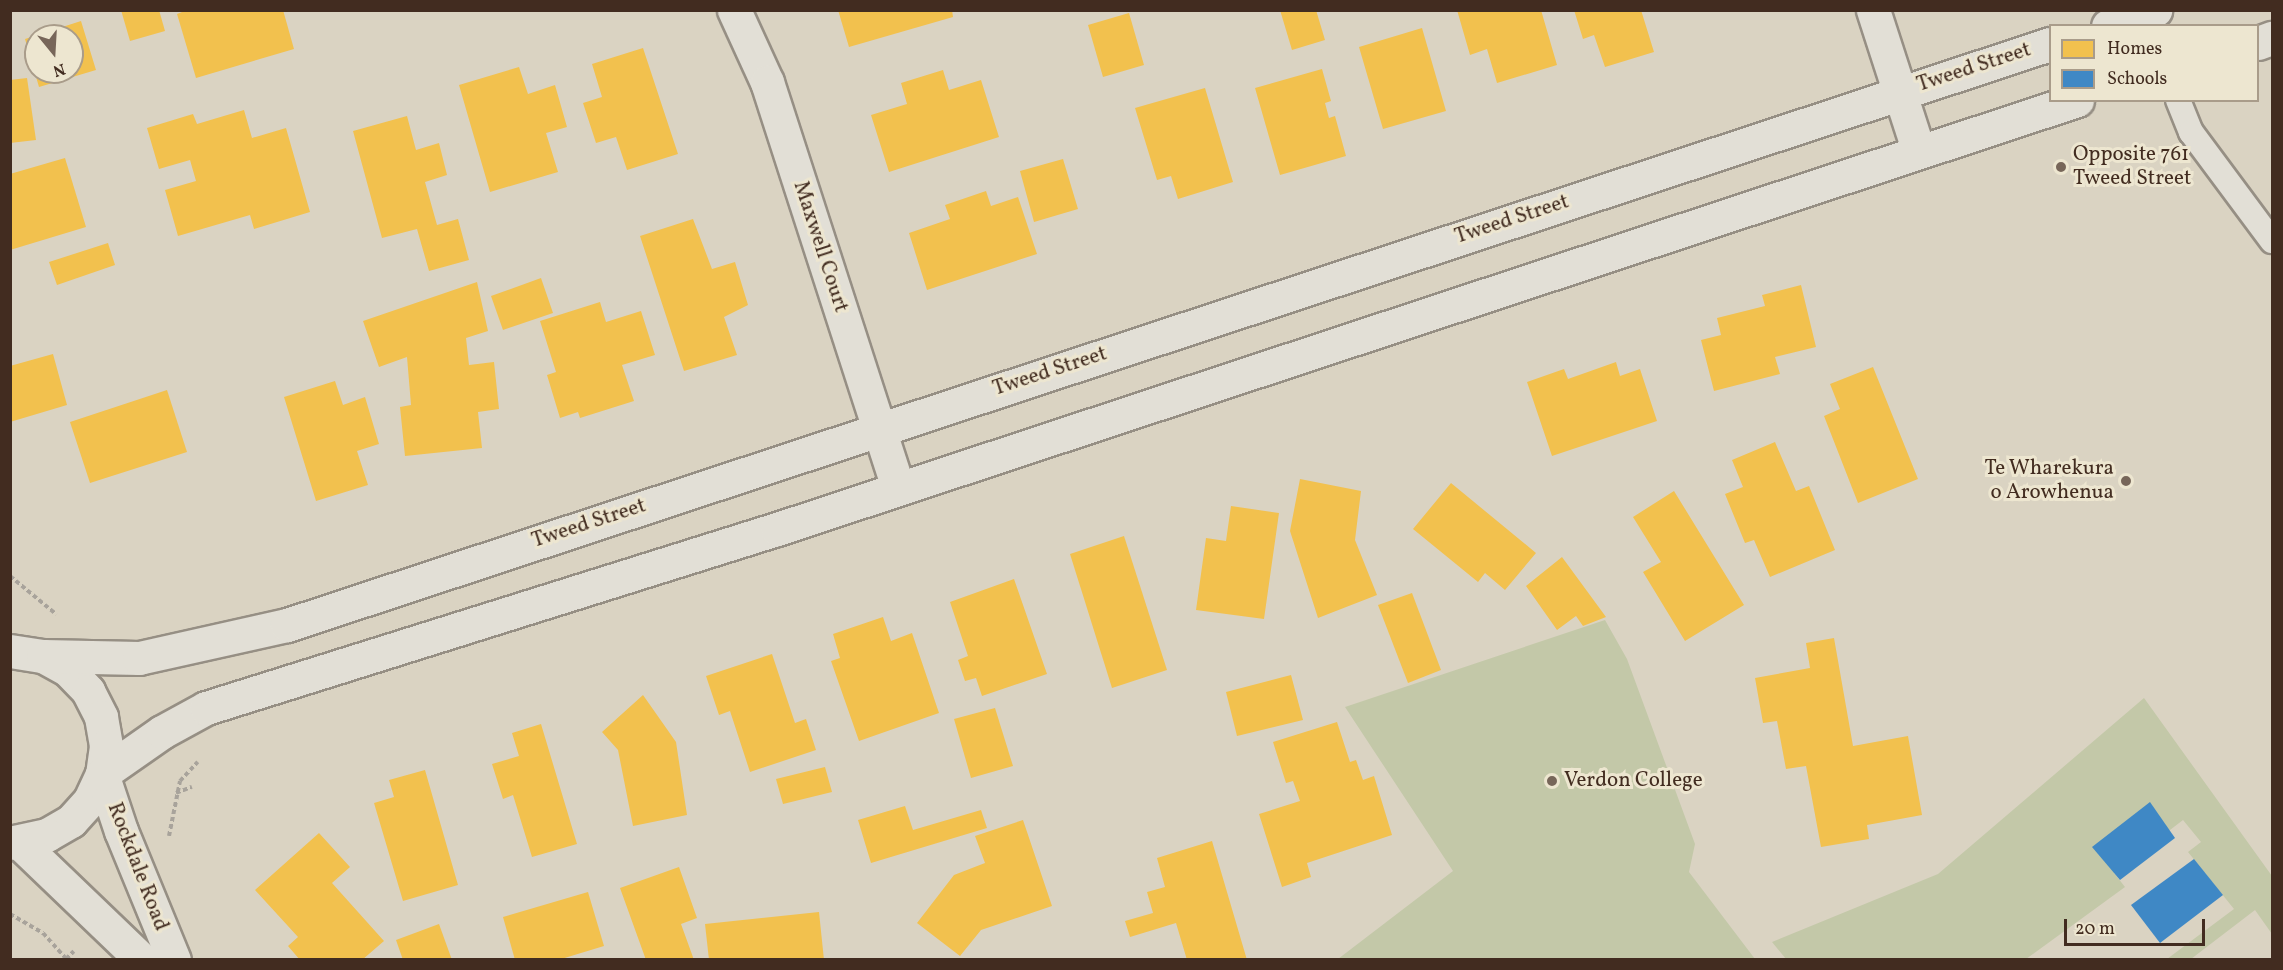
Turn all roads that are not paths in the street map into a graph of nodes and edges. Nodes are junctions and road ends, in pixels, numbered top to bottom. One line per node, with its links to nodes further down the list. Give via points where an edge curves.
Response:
1 (734, 10): 11 (main road, Maxwell Court, via 767,82)
2 (1873, 10): 6 (main road)
3 (2155, 10): 4 (main road)
4 (2114, 24)
5 (2049, 44): 6 (main road, Tweed Street)
6 (1899, 93): 9 (main road); 11 (main road, Tweed Street)
7 (2071, 102): 9 (main road)
8 (2179, 102): 10 (lane, via 2191,132)
9 (1919, 152): 12 (main road)
10 (2272, 241)
11 (878, 428): 12 (main road, Maxwell Court); 13 (main road, Tweed Street, via 287,625 139,658)
12 (898, 488): 14 (main road, via 206,708 162,732)
13 (20, 649): 14 (main road, via 68,670 88,691 101,717)
14 (102, 774): 15 (main road, via 90,800 71,821 47,835); 17 (main road, Rockdale Road, via 120,831)
15 (15, 843): 16 (main road, Rockdale Road)
16 (142, 960)
17 (174, 960)

